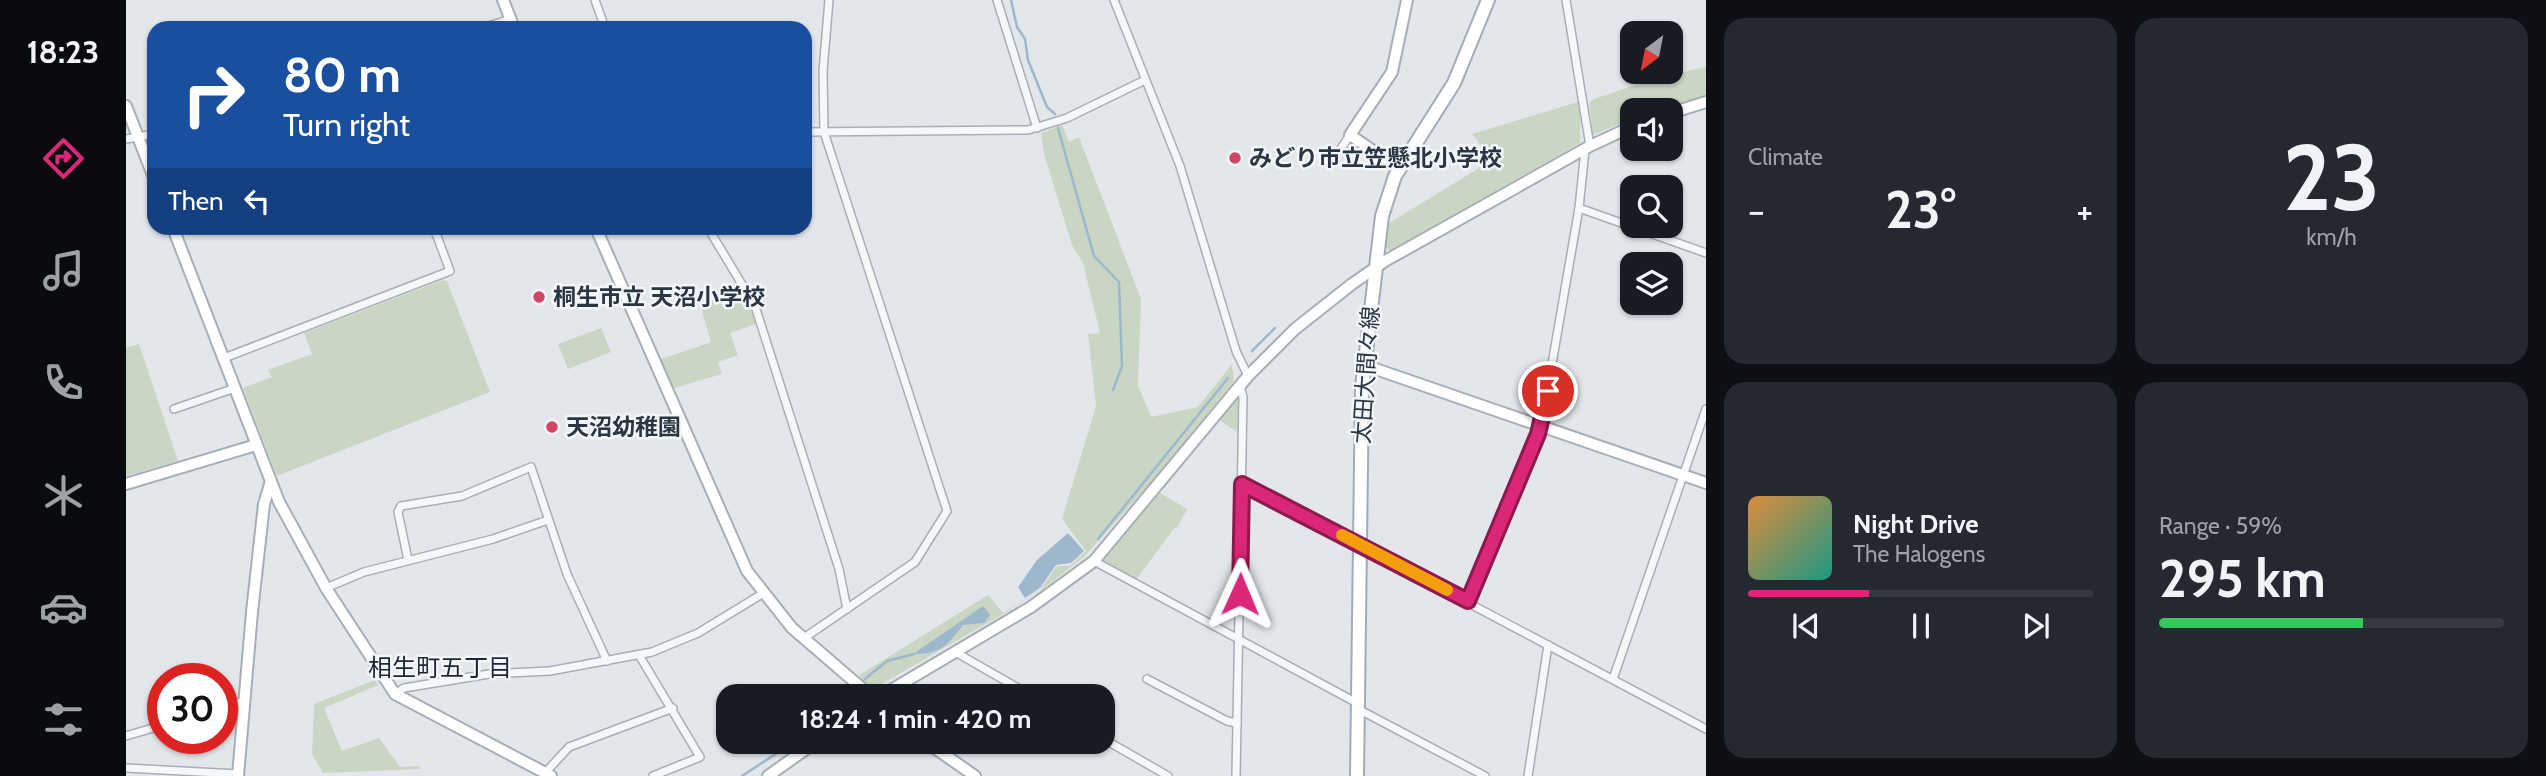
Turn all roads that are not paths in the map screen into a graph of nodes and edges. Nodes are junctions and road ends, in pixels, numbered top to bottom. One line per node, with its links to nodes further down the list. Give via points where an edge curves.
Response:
1 (503, 0): 9 (street)
2 (595, 0): 10 (street)
3 (829, 0): 17 (street)
4 (997, 0): 15 (street)
5 (1114, 0): 11 (street)
6 (1407, 0): 20 (street, via 1392,72)
7 (1488, 0): 26 (main road, 太田大間々線, via 1454,83)
8 (1566, 0): 23 (street)
9 (511, 21)
10 (602, 21)
11 (1145, 80): 15 (street); 36 (street, via 1180,166 1236,351)
12 (1706, 102): 14 (street)
13 (126, 106): 21 (street)
14 (1683, 109)
15 (1037, 128): 17 (street)
16 (812, 132): 17 (street)
17 (824, 132): 55 (street, via 947,511 915,562)
18 (1620, 132): 23 (street)
19 (147, 135): 21 (street)
20 (1350, 135): 24 (street); 26 (street)
21 (138, 137): 22 (street); 25 (street)
22 (126, 139)
23 (1587, 148): 27 (street); 33 (street)
24 (1340, 150)
25 (147, 160)
26 (1398, 168): 33 (main road, 太田大間々線, via 1385,203)
27 (1579, 208): 32 (street); 41 (street)
28 (176, 235): 34 (street)
29 (437, 235): 34 (street, via 450,271)
30 (599, 235): 53 (street, via 736,551)
31 (712, 235): 55 (street, via 755,306 832,545)
32 (1706, 253)
33 (1374, 267): 35 (main road, 太田大間々線); 36 (street, via 1295,329)
34 (224, 358): 38 (street)
35 (1364, 365): 41 (street); 49 (main road, 太田大間々線)
36 (1248, 376): 37 (street)
37 (1240, 386): 47 (street); 51 (street)
38 (235, 388): 39 (street); 42 (street)
39 (174, 409)
40 (1706, 409): 43 (street)
41 (1541, 425): 43 (street); 54 (street)
42 (256, 445): 44 (street); 46 (street)
43 (1684, 475): 45 (street); 63 (street)
44 (271, 481): 52 (street, via 299,544); 68 (street, via 264,504)
45 (1706, 483)
46 (126, 484)
47 (1242, 484): 49 (street); 57 (street)
48 (548, 520): 50 (street); 50 (street, via 531,467 462,496 401,506 398,512); 61 (street)
49 (1360, 544): 54 (street); 70 (main road, 太田大間々線)
50 (408, 559): 52 (street)
51 (1094, 561): 57 (street); 59 (street)
52 (326, 588): 67 (street)
53 (762, 594): 56 (street); 60 (street, via 677,643)
54 (1468, 601): 58 (street)
55 (847, 610): 56 (street)
56 (804, 638): 64 (street)
57 (1239, 641): 70 (street); 72 (street)
58 (1548, 645): 63 (street); 89 (street)
59 (957, 653): 65 (street); 66 (street)
60 (639, 655): 61 (street); 71 (street)
61 (607, 661): 67 (street, via 551,671 488,674 404,688)
62 (1147, 679): 72 (street)
63 (1613, 679): 73 (street)
64 (857, 684)
65 (902, 684)
66 (1011, 684)
67 (395, 694): 80 (street)
68 (243, 702): 69 (street); 81 (street)
69 (238, 703)
70 (1357, 706): 87 (main road, 太田大間々線); 88 (street)
71 (673, 708): 80 (street, via 569,747); 82 (street, via 700,757)
72 (1237, 723): 86 (street)
73 (1706, 729)
74 (147, 730): 75 (street)
75 (126, 736)
76 (1115, 745): 85 (street)
77 (799, 754): 83 (street)
78 (943, 754): 84 (street)
79 (126, 768): 81 (street)
80 (548, 774)
81 (238, 775)
82 (653, 776)
83 (768, 776)
84 (975, 776)
85 (1168, 776)
86 (1237, 776)
87 (1357, 776)
88 (1485, 776)
89 (1528, 776)

